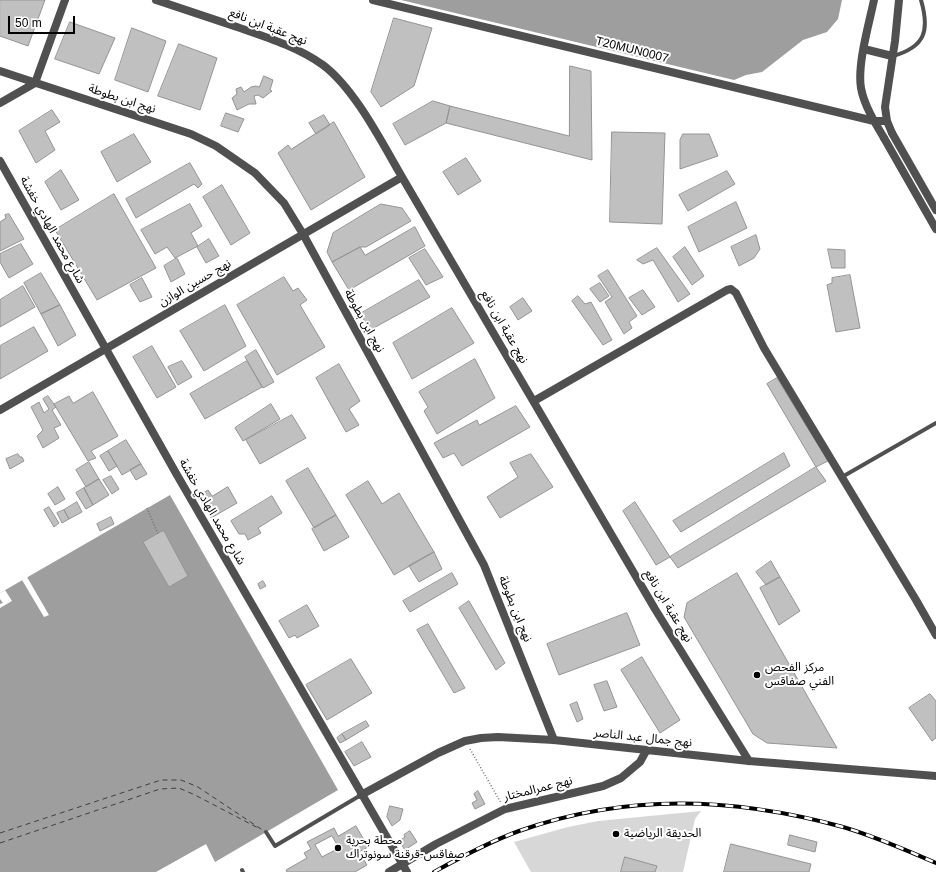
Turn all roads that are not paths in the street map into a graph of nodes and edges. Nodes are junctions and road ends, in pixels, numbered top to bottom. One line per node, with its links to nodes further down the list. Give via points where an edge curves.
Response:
1 (65, 0): 10 (street)
2 (156, 0): 15 (street, نهج عقبة ابن نافع, via 265,36 301,51 324,66 354,99)
3 (373, 0): 12 (street, T20MUN0007)
4 (874, 0): 7 (street)
5 (899, 0): 8 (street)
6 (921, 0): 8 (lane, via 926,20 920,42 910,50)
7 (864, 49): 8 (street); 12 (street, via 861,89)
8 (892, 56): 13 (street, via 885,107)
9 (0, 71): 10 (street, نهج ابن بطوطة)
10 (35, 82): 11 (street); 18 (street, نهج ابن بطوطة, via 191,134 216,146 255,173 284,204)
11 (0, 104)
12 (874, 121): 13 (street, T20MUN0007); 17 (street)
13 (887, 121): 16 (street)
14 (0, 161): 19 (street, شارع محمد الهادي خفشة)
15 (402, 177): 18 (street, نهج حسين الوازن); 20 (street, نهج عقبة ابن نافع)
16 (936, 210)
17 (936, 229)
18 (303, 234): 19 (street, نهج حسين الوازن); 25 (street, نهج ابن بطوطة, via 484,564)
19 (106, 350): 21 (street, نهج حسين الوازن); 29 (street, شارع محمد الهادي خفشة)
20 (534, 401): 23 (street, via 731,290 736,293 764,348); 27 (street, نهج عقبة ابن نافع, via 655,609)
21 (0, 410)
22 (936, 423): 23 (lane)
23 (842, 477): 24 (street)
24 (936, 635)
25 (554, 740): 26 (street, نهج جمال عبد الناصر); 29 (street, نهج جمال عبد الناصر, via 498,737 465,741)
26 (646, 751): 27 (street, نهج جمال عبد الناصر); 31 (street, نهج عمرالمختار, via 640,762 621,778 603,786 505,810)
27 (749, 761): 28 (street, نهج جمال عبد الناصر)
28 (936, 776)
29 (361, 795): 30 (lane, via 275,846); 31 (street, شارع محمد الهادي خفشة)
30 (266, 832)
31 (402, 864): 32 (street, نهج عمرالمختار); 33 (street, شارع محمد الهادي خفشة)
32 (389, 872)
33 (407, 872)

